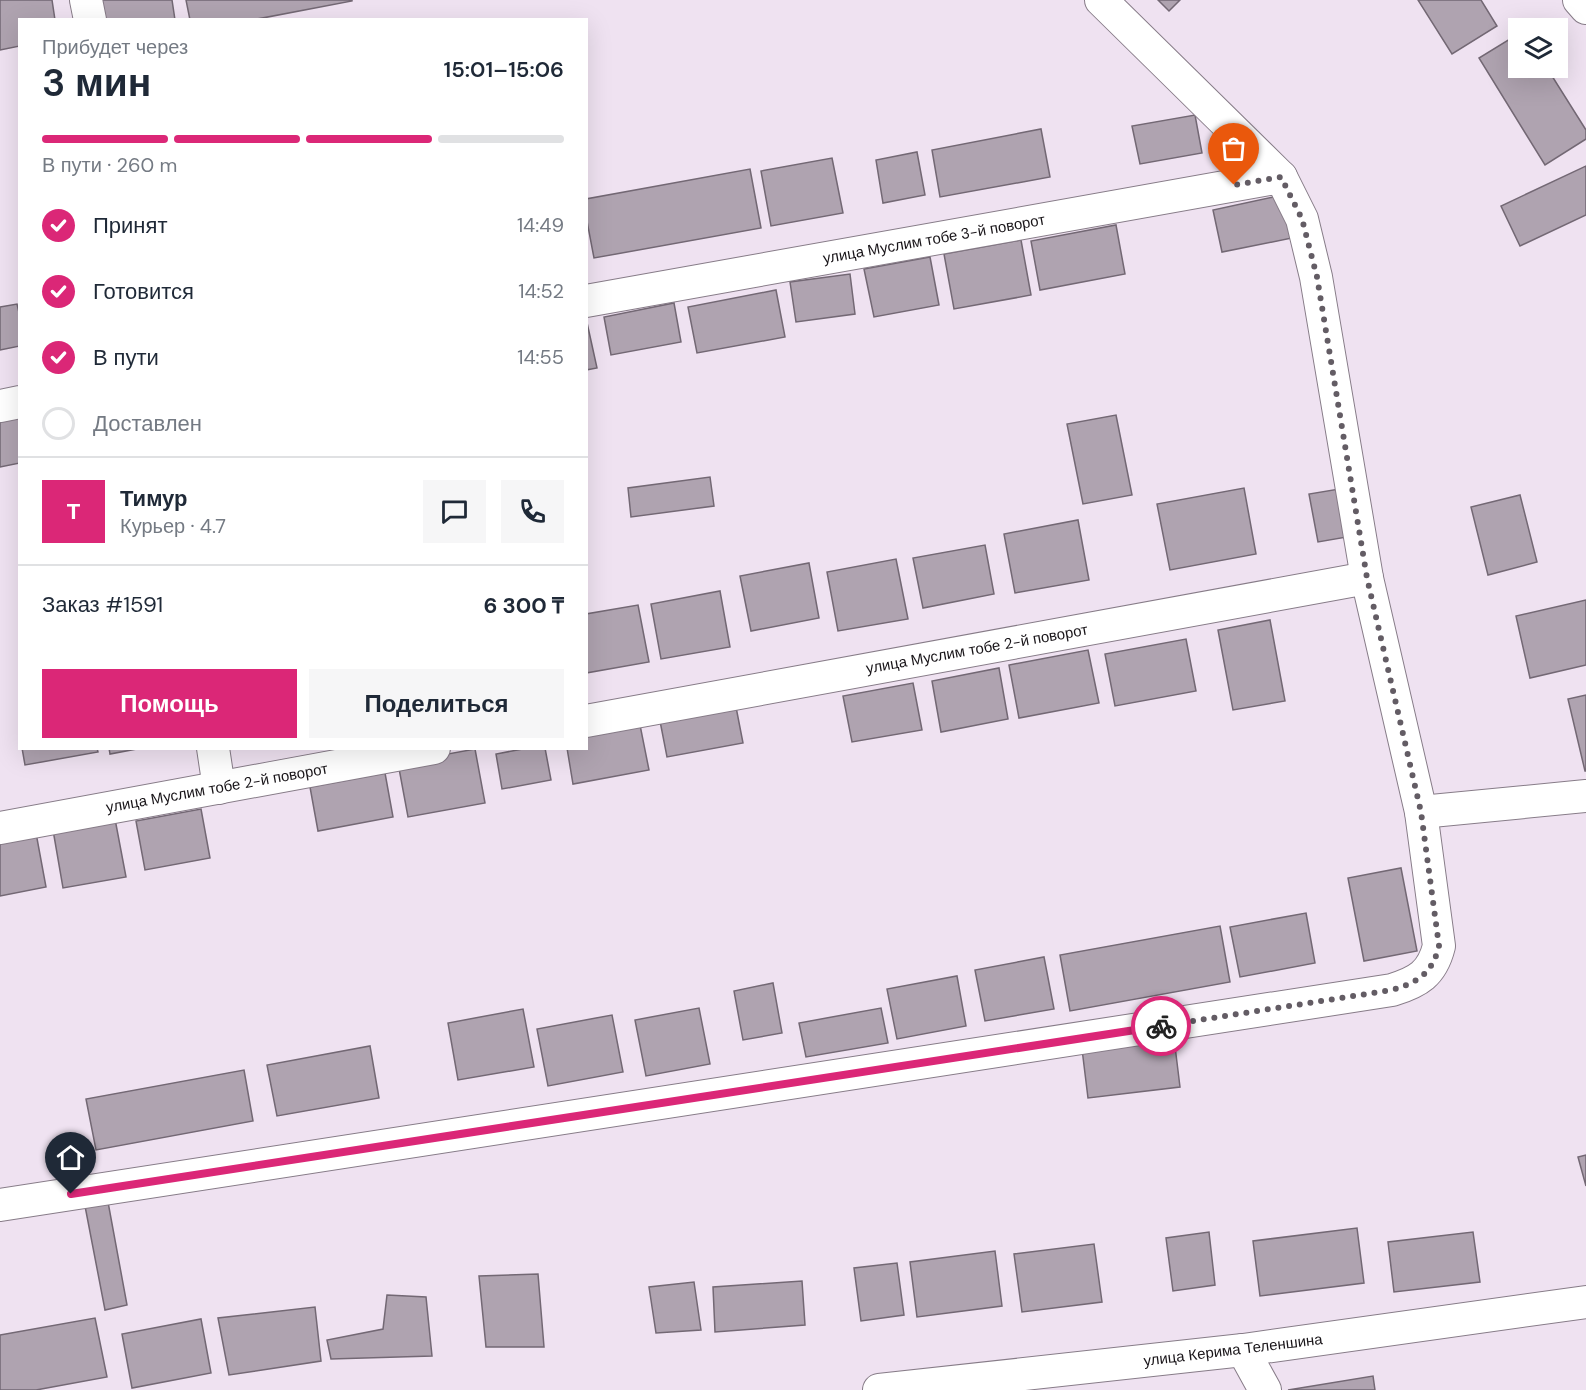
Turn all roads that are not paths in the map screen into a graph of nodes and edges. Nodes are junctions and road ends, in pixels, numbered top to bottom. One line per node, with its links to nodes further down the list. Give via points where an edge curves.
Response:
1 (86, 0): 5 (street)
2 (1101, 0): 6 (street)
3 (1580, 0): 4 (street)
4 (1586, 8)
5 (90, 18)
6 (1281, 177): 7 (street, улица Муслим тобе 3-й поворот); 10 (street, via 1302,219 1317,277)
7 (588, 301)
8 (18, 402): 9 (street)
9 (0, 406)
10 (1367, 578): 11 (street, улица Муслим тобе 2-й поворот); 16 (street)
11 (588, 721)
12 (213, 750): 14 (street)
13 (423, 750): 14 (street, улица Муслим тобе 2-й поворот)
14 (219, 788): 17 (street, улица Муслим тобе 2-й поворот)
15 (1586, 796): 16 (street)
16 (1421, 812): 18 (street, via 1439,946 1429,970 1392,990)
17 (0, 828)
18 (0, 1205)
19 (1586, 1302): 20 (street, улица Керима Теленшина)
20 (1243, 1350): 21 (street, улица Керима Теленшина); 22 (street)
21 (879, 1390)
22 (1265, 1390)

